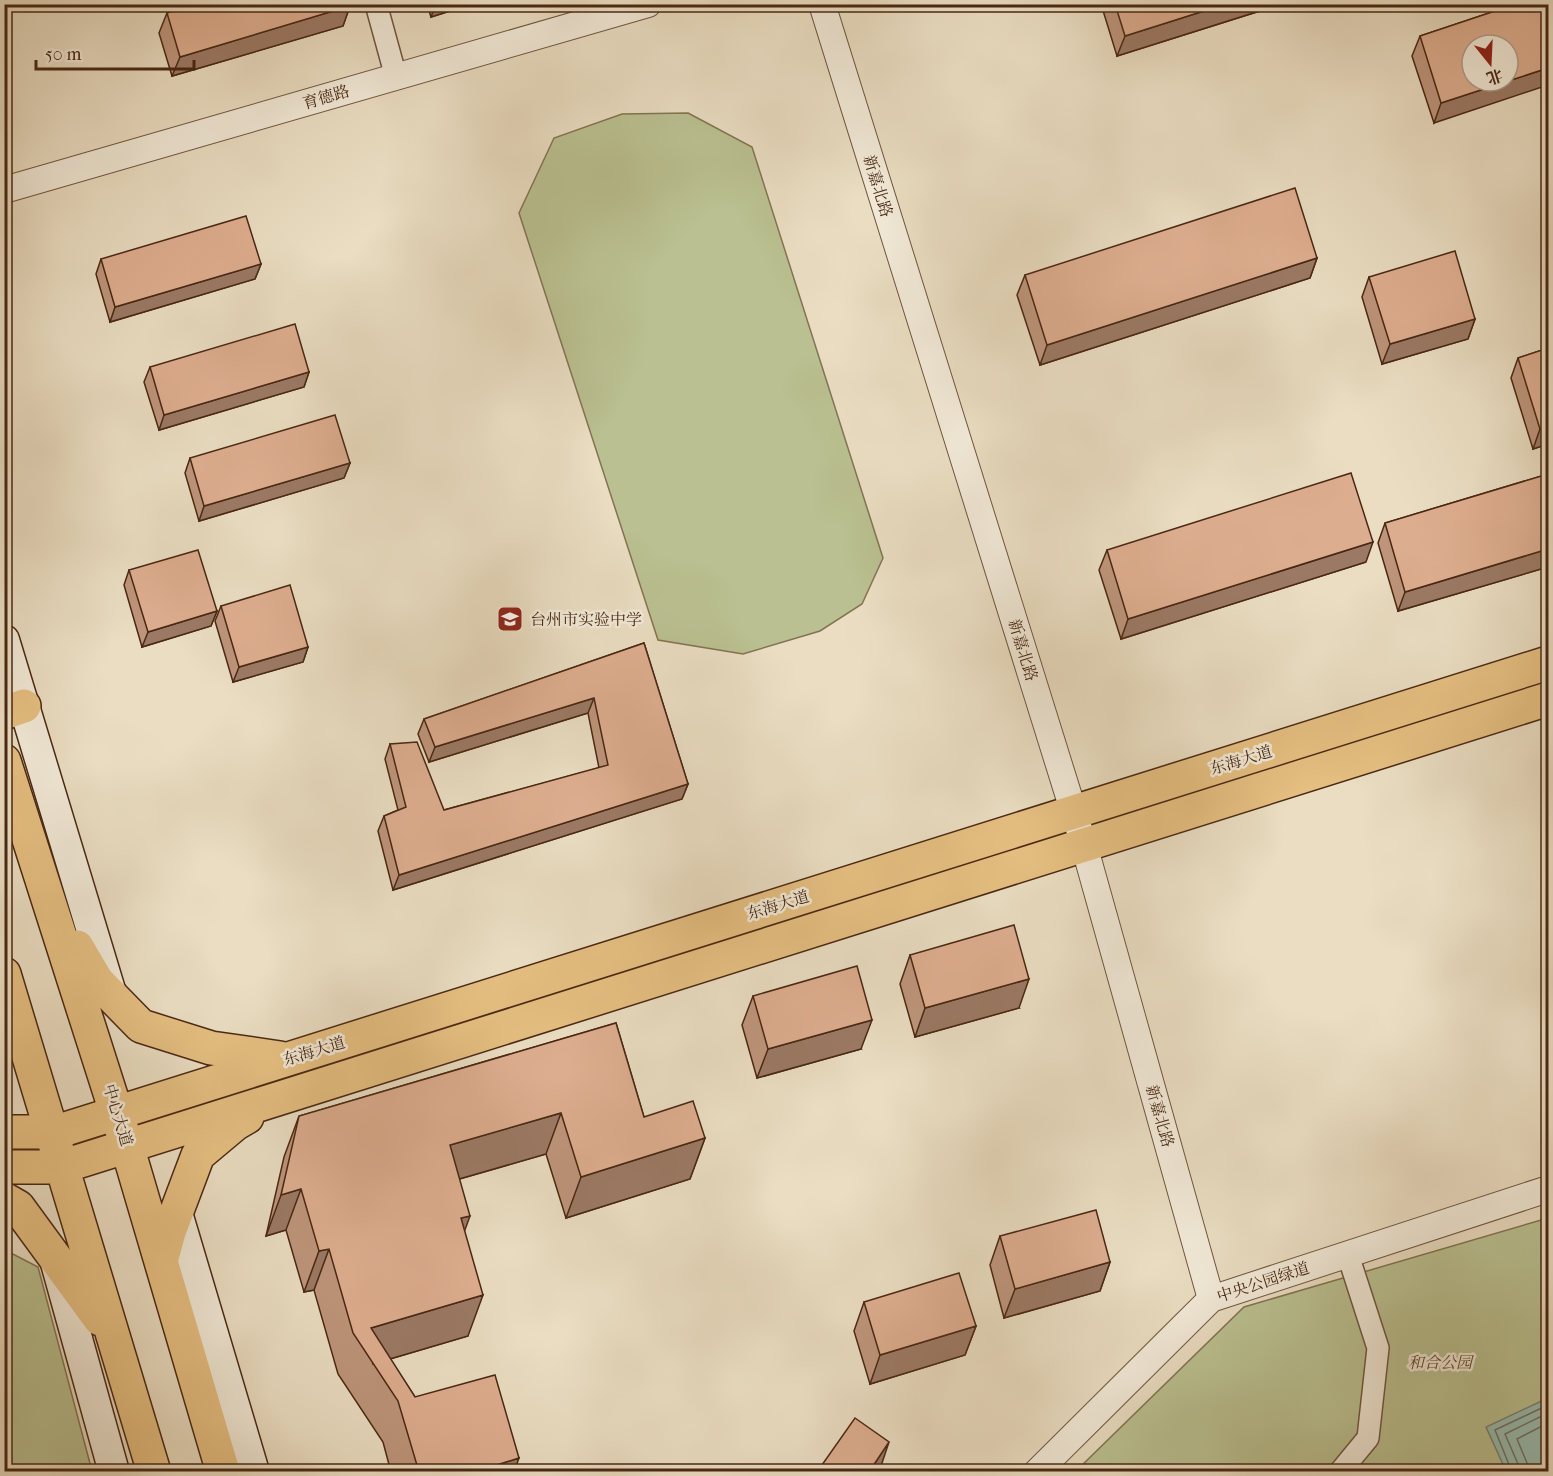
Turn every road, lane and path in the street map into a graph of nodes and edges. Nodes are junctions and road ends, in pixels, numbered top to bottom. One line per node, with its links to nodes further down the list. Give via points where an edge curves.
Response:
1 (376, 4): 4 (street)
2 (648, 4): 4 (street, 育德路)
3 (822, 4): 11 (street, 新嘉北路)
4 (396, 77): 5 (street, 育德路)
5 (4, 190)
6 (4, 640): 9 (main road)
7 (1548, 663): 11 (main road, 东海大道)
8 (1548, 699): 12 (main road, 东海大道)
9 (14, 709): 15 (main road)
10 (4, 761): 13 (main road, 中心大道)
11 (1073, 812): 12 (street, 新嘉北路); 16 (main road, 东海大道)
12 (1084, 845): 17 (main road, 东海大道); 30 (street, 新嘉北路)
13 (49, 900): 15 (main road, via 97,981); 18 (main road, 中心大道)
14 (4, 974): 20 (main road)
15 (112, 996): 16 (main road, via 141,1026 211,1048)
16 (287, 1059): 18 (main road, 东海大道)
17 (283, 1097): 21 (main road, 东海大道); 26 (main road, via 235,1124 198,1155)
18 (117, 1112): 20 (main road, 东海大道); 21 (main road, 中心大道)
19 (4, 1132): 20 (main road, 东海大道)
20 (52, 1132): 23 (main road)
21 (128, 1146): 23 (main road, 东海大道); 29 (main road, 中心大道)
22 (4, 1167): 23 (main road, 东海大道)
23 (61, 1167): 31 (main road)
24 (1548, 1189): 27 (street, 中央公园绿道)
25 (4, 1199): 28 (main road, via 18,1207)
26 (177, 1213): 29 (main road); 35 (main road)
27 (1348, 1254): 30 (street, 中央公园绿道); 37 (street, via 1378,1348 1368,1438)
28 (55, 1260): 31 (main road); 32 (main road)
29 (161, 1261): 34 (main road, 中心大道)
30 (1211, 1299): 36 (street, 中央公园绿道)
31 (112, 1335): 33 (main road)
32 (114, 1472)
33 (154, 1472)
34 (223, 1472)
35 (254, 1472)
36 (1037, 1472)
37 (1340, 1472)

